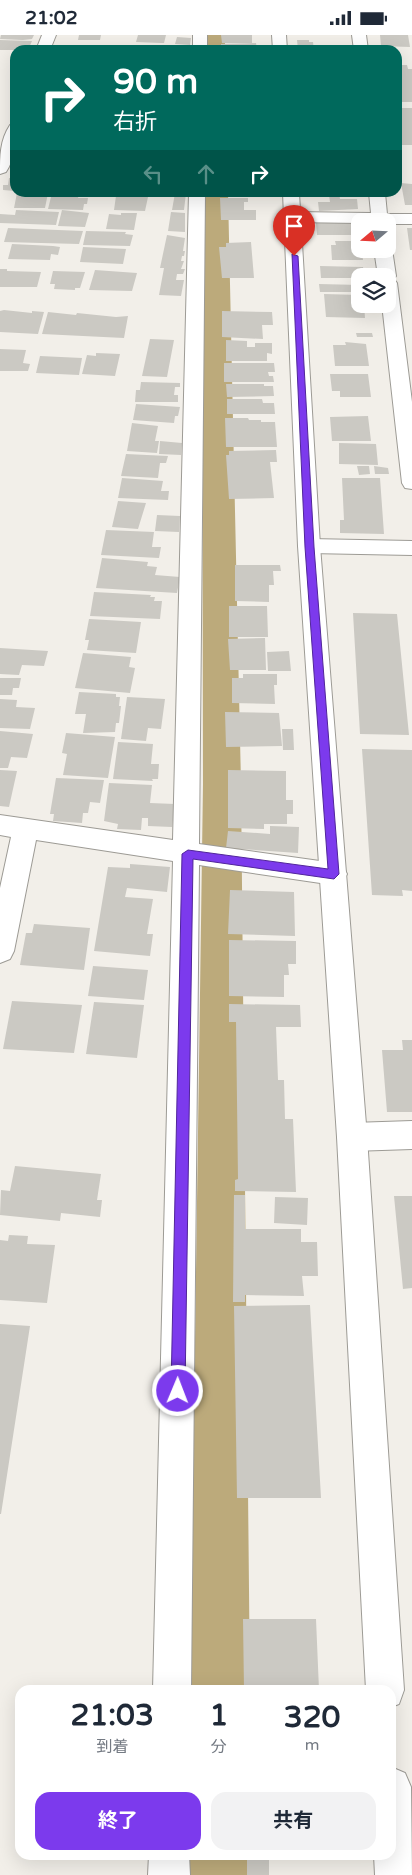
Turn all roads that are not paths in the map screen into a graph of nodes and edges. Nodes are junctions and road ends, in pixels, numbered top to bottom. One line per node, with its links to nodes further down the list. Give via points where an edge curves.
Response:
1 (10, 141): 2 (street)
2 (0, 168)
3 (197, 197): 16 (street)
4 (377, 197): 6 (street)
5 (292, 205): 7 (street); 12 (street)
6 (379, 213)
7 (351, 215)
8 (412, 219): 9 (street)
9 (396, 220)
10 (392, 313): 11 (street)
11 (412, 483)
12 (309, 547): 13 (street); 17 (street)
13 (412, 548)
14 (0, 825): 15 (street)
15 (26, 828): 16 (street); 18 (street)
16 (188, 854): 17 (street); 21 (street)
17 (334, 874): 20 (street)
18 (0, 951)
19 (412, 1135): 20 (street)
20 (352, 1137): 22 (street)
21 (172, 1685)
22 (385, 1685)
23 (170, 1860): 25 (street)
24 (395, 1860): 26 (street)
25 (169, 1875)
26 (396, 1875)

